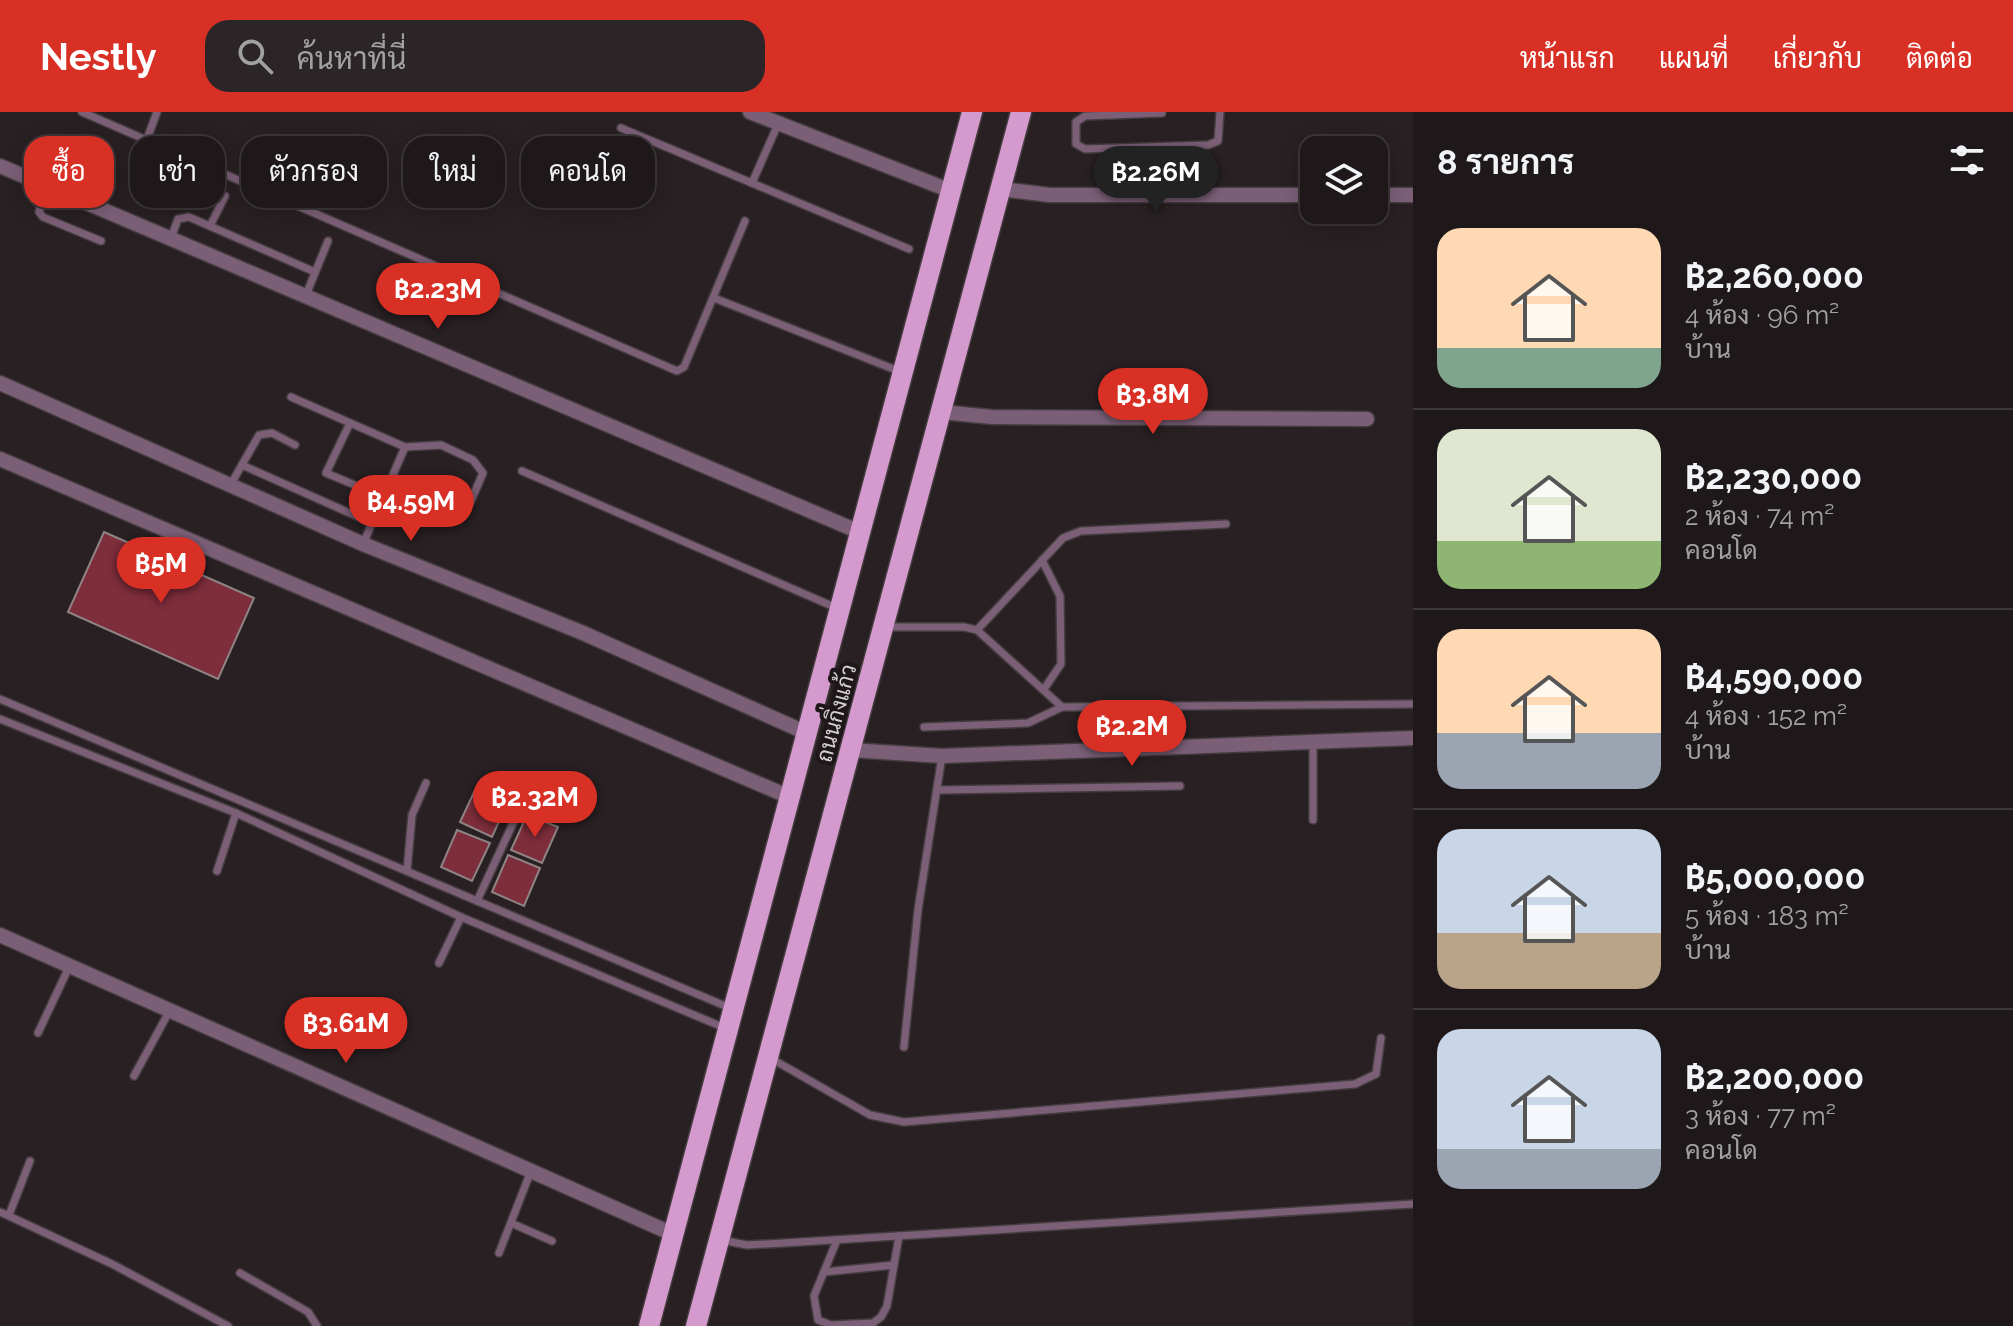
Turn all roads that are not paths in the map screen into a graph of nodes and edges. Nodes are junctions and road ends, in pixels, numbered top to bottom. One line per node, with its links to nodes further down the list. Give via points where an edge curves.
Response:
1 (82, 112): 10 (lane)
2 (157, 112): 11 (lane)
3 (750, 112): 8 (street)
4 (972, 112): 17 (main road, ถนนกิ่งแก้ว)
5 (1021, 112): 16 (main road, ถนนกิ่งแก้ว)
6 (1220, 112): 7 (lane, via 1218,141 1208,145 1085,149 1076,144 1076,122 1085,116)
7 (1162, 113)
8 (778, 124): 15 (lane); 17 (street)
9 (621, 128): 15 (lane)
10 (140, 136)
11 (148, 136)
12 (0, 166): 14 (street)
13 (225, 173): 32 (lane, via 671,369 684,367)
14 (24, 176)
15 (752, 183): 29 (lane)
16 (1000, 189): 18 (street, via 1050,195); 36 (main road, ถนนกิ่งแก้ว)
17 (951, 191): 33 (main road, ถนนกิ่งแก้ว)
18 (1300, 195)
19 (1388, 195): 20 (street)
20 (1413, 195)
21 (40, 208): 27 (lane, via 43,217)
22 (100, 208): 26 (street)
23 (219, 208): 25 (lane)
24 (745, 221): 32 (lane)
25 (210, 226): 26 (lane, via 183,217); 30 (lane)
26 (171, 238): 31 (street)
27 (101, 241)
28 (328, 241): 30 (lane)
29 (909, 249)
30 (315, 272): 31 (lane)
31 (306, 295): 49 (street)
32 (714, 298): 33 (lane)
33 (903, 373): 49 (main road, ถนนกิ่งแก้ว)
34 (0, 383): 44 (street)
35 (291, 397): 38 (lane)
36 (941, 412): 37 (street, via 992,417); 53 (main road, ถนนกิ่งแก้ว)
37 (1367, 419)
38 (350, 423): 40 (lane); 45 (lane, via 326,473)
39 (295, 445): 42 (lane, via 265,432)
40 (405, 447): 45 (lane); 46 (lane, via 441,445 473,460 483,473)
41 (0, 459): 69 (street)
42 (242, 465): 44 (lane); 47 (lane)
43 (522, 471): 52 (lane)
44 (230, 486): 50 (street)
45 (383, 497): 47 (lane)
46 (470, 503)
47 (372, 523): 50 (lane)
48 (1226, 524): 51 (lane, via 1081,531 1063,538)
49 (862, 533): 52 (main road, ถนนกิ่งแก้ว)
50 (363, 544): 61 (street, via 583,633)
51 (1042, 560): 54 (lane); 55 (lane, via 1060,596 1061,664)
52 (841, 610): 61 (main road, ถนนกิ่งแก้ว)
53 (884, 627): 54 (lane); 64 (main road, ถนนกิ่งแก้ว)
54 (977, 630): 55 (lane)
55 (1044, 689): 58 (lane)
56 (0, 699): 74 (lane)
57 (1413, 704): 58 (lane)
58 (1062, 707): 60 (lane, via 1028,723)
59 (0, 719): 70 (lane)
60 (924, 727)
61 (809, 734): 69 (main road, ถนนกิ่งแก้ว)
62 (1413, 738): 63 (street)
63 (1313, 742): 65 (street); 72 (lane)
64 (851, 750): 65 (street); 86 (main road, ถนนกิ่งแก้ว)
65 (942, 756): 68 (lane)
66 (426, 783): 74 (lane, via 412,815)
67 (1180, 786): 68 (lane)
68 (937, 790): 85 (lane)
69 (792, 798): 81 (main road, ถนนกิ่งแก้ว)
70 (236, 813): 73 (lane); 76 (lane)
71 (515, 819): 75 (lane)
72 (1313, 820)
73 (217, 871)
74 (407, 871): 75 (lane)
75 (477, 901): 81 (lane)
76 (461, 917): 78 (lane); 82 (lane)
77 (0, 935): 79 (street)
78 (439, 963)
79 (70, 965): 80 (street); 83 (lane)
80 (171, 1008): 87 (lane); 89 (street)
81 (736, 1010): 82 (main road, ถนนกิ่งแก้ว)
82 (730, 1031): 93 (main road, ถนนกิ่งแก้ว)
83 (38, 1033)
84 (1381, 1038): 86 (lane, via 1376,1074 1355,1084 904,1122 870,1115)
85 (904, 1047)
86 (770, 1058): 95 (main road, ถนนกิ่งแก้ว)
87 (134, 1076)
88 (30, 1161): 91 (lane)
89 (531, 1169): 92 (lane); 93 (street)
90 (1413, 1204): 94 (lane)
91 (4, 1213): 102 (lane)
92 (511, 1223): 97 (lane); 98 (lane)
93 (675, 1235): 104 (main road, ถนนกิ่งแก้ว)
94 (899, 1236): 96 (lane); 99 (lane)
95 (720, 1240): 96 (lane, via 747,1245); 105 (main road, ถนนกิ่งแก้ว)
96 (837, 1240): 100 (lane)
97 (552, 1241)
98 (499, 1253)
99 (894, 1265): 100 (lane); 100 (lane, via 887,1306 873,1323 831,1325 818,1320 814,1296)
100 (824, 1272)
101 (240, 1273): 103 (lane, via 308,1312)
102 (228, 1326)
103 (317, 1326)
104 (649, 1326)
105 (696, 1326)

